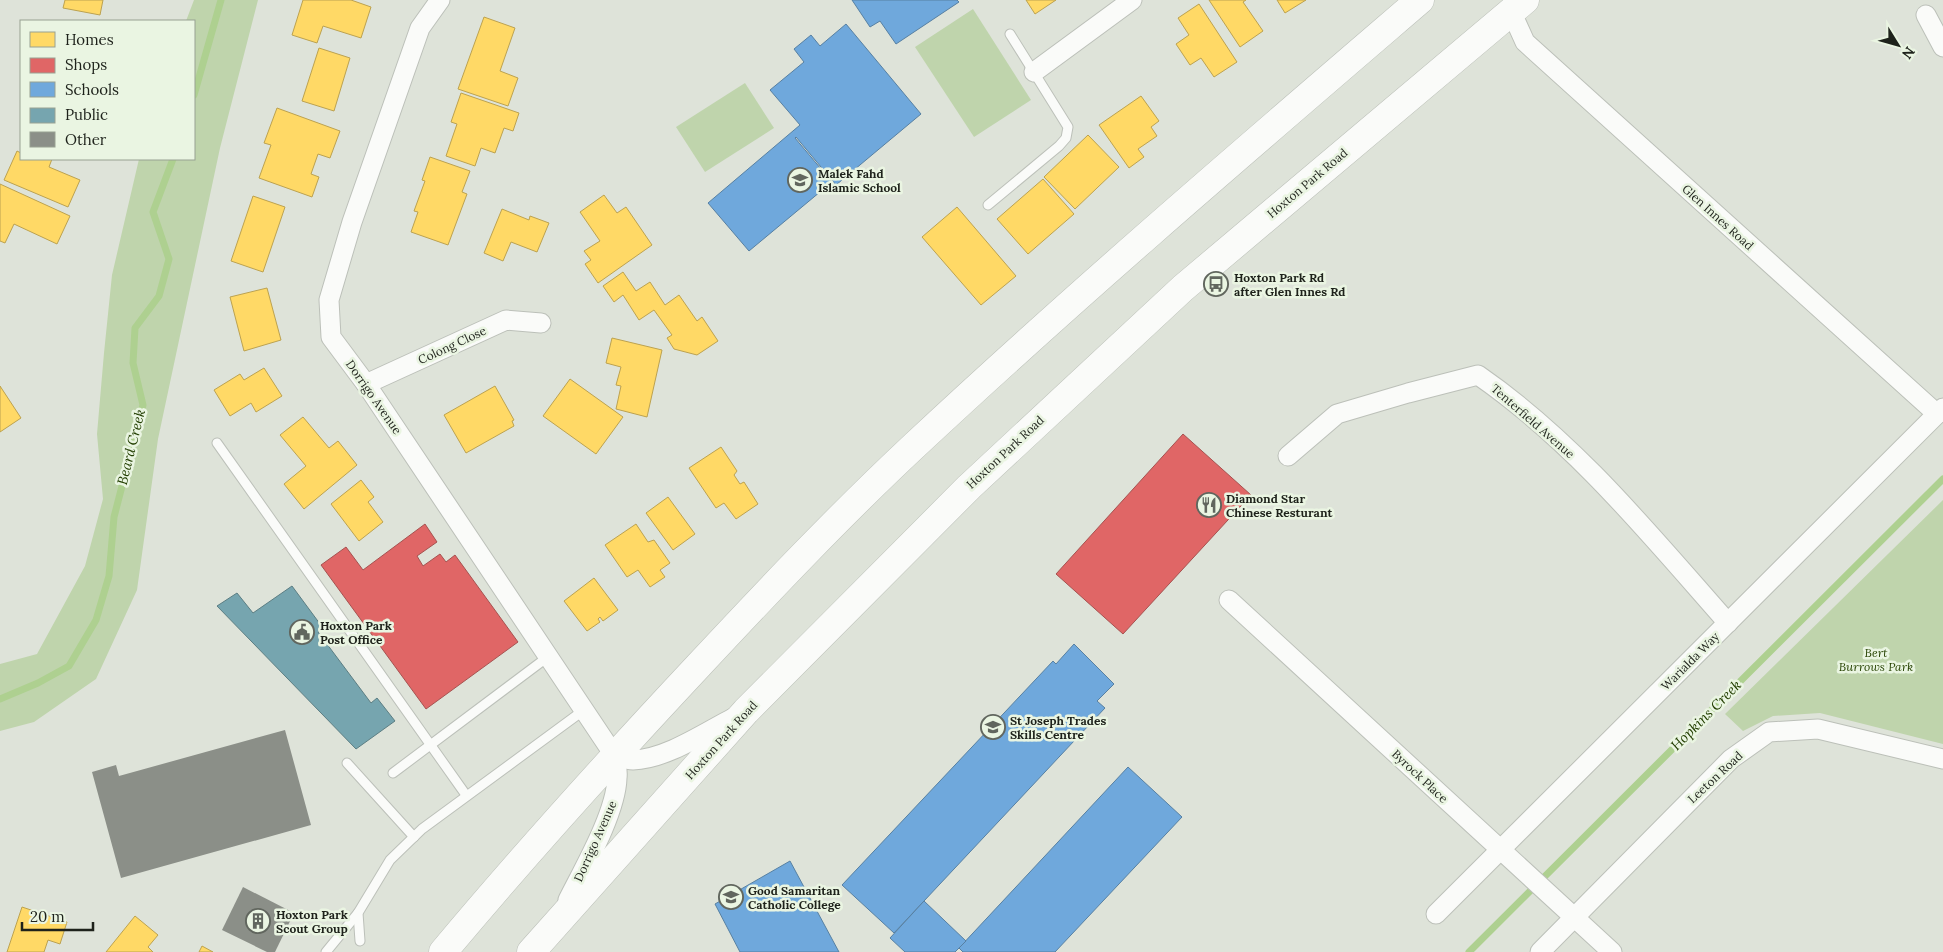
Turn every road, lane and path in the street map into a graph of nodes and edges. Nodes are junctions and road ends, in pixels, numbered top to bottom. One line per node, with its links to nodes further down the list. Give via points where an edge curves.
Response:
1 (440, 0): 11 (street, Dorrigo Avenue, via 420,28 352,222 329,300 331,337)
2 (1132, 0): 8 (street)
3 (1420, 0): 21 (main road, via 1144,237 913,447 761,599)
4 (1518, 5): 12 (street, Glen Innes Road, via 1525,42); 19 (main road, Hoxton Park Road, via 1116,349 968,487)
5 (1926, 15): 7 (street)
6 (1010, 34): 8 (lane)
7 (1943, 47)
8 (1034, 72): 9 (lane, via 1068,127 1067,134 1059,146)
9 (988, 205)
10 (541, 323): 11 (street, Colong Close, via 506,320)
11 (366, 384): 17 (street, Dorrigo Avenue)
12 (1940, 411): 16 (street, Warialda Way)
13 (217, 443): 20 (lane)
14 (1288, 456): 16 (street, Tenterfield Avenue, via 1336,414 1478,375 1509,396 1608,488)
15 (1228, 600): 27 (street, Byrock Place)
16 (1728, 623): 27 (street, Warialda Way)
17 (550, 656): 18 (street, Dorrigo Avenue); 20 (lane)
18 (584, 710): 21 (street, Dorrigo Avenue); 25 (lane)
19 (746, 711): 21 (street, via 652,758 631,760); 31 (main road, Hoxton Park Road)
20 (430, 745): 24 (lane); 25 (lane)
21 (614, 755): 31 (street, Dorrigo Avenue, via 618,777 614,800); 34 (main road)
22 (1943, 759): 30 (street, Leeton Road, via 1818,729 1769,732 1731,759)
23 (346, 763): 26 (lane)
24 (393, 773)
25 (466, 795): 26 (lane)
26 (414, 838): 28 (lane, via 390,860)
27 (1501, 850): 29 (street, Warialda Way); 30 (street, Byrock Place)
28 (358, 913): 32 (lane); 33 (lane)
29 (1436, 914)
30 (1575, 918): 36 (street, Leeton Road); 37 (street, Byrock Place)
31 (556, 924): 35 (main road, Hoxton Park Road)
32 (360, 941)
33 (326, 952)
34 (442, 952)
35 (531, 952)
36 (1540, 952)
37 (1612, 952)

